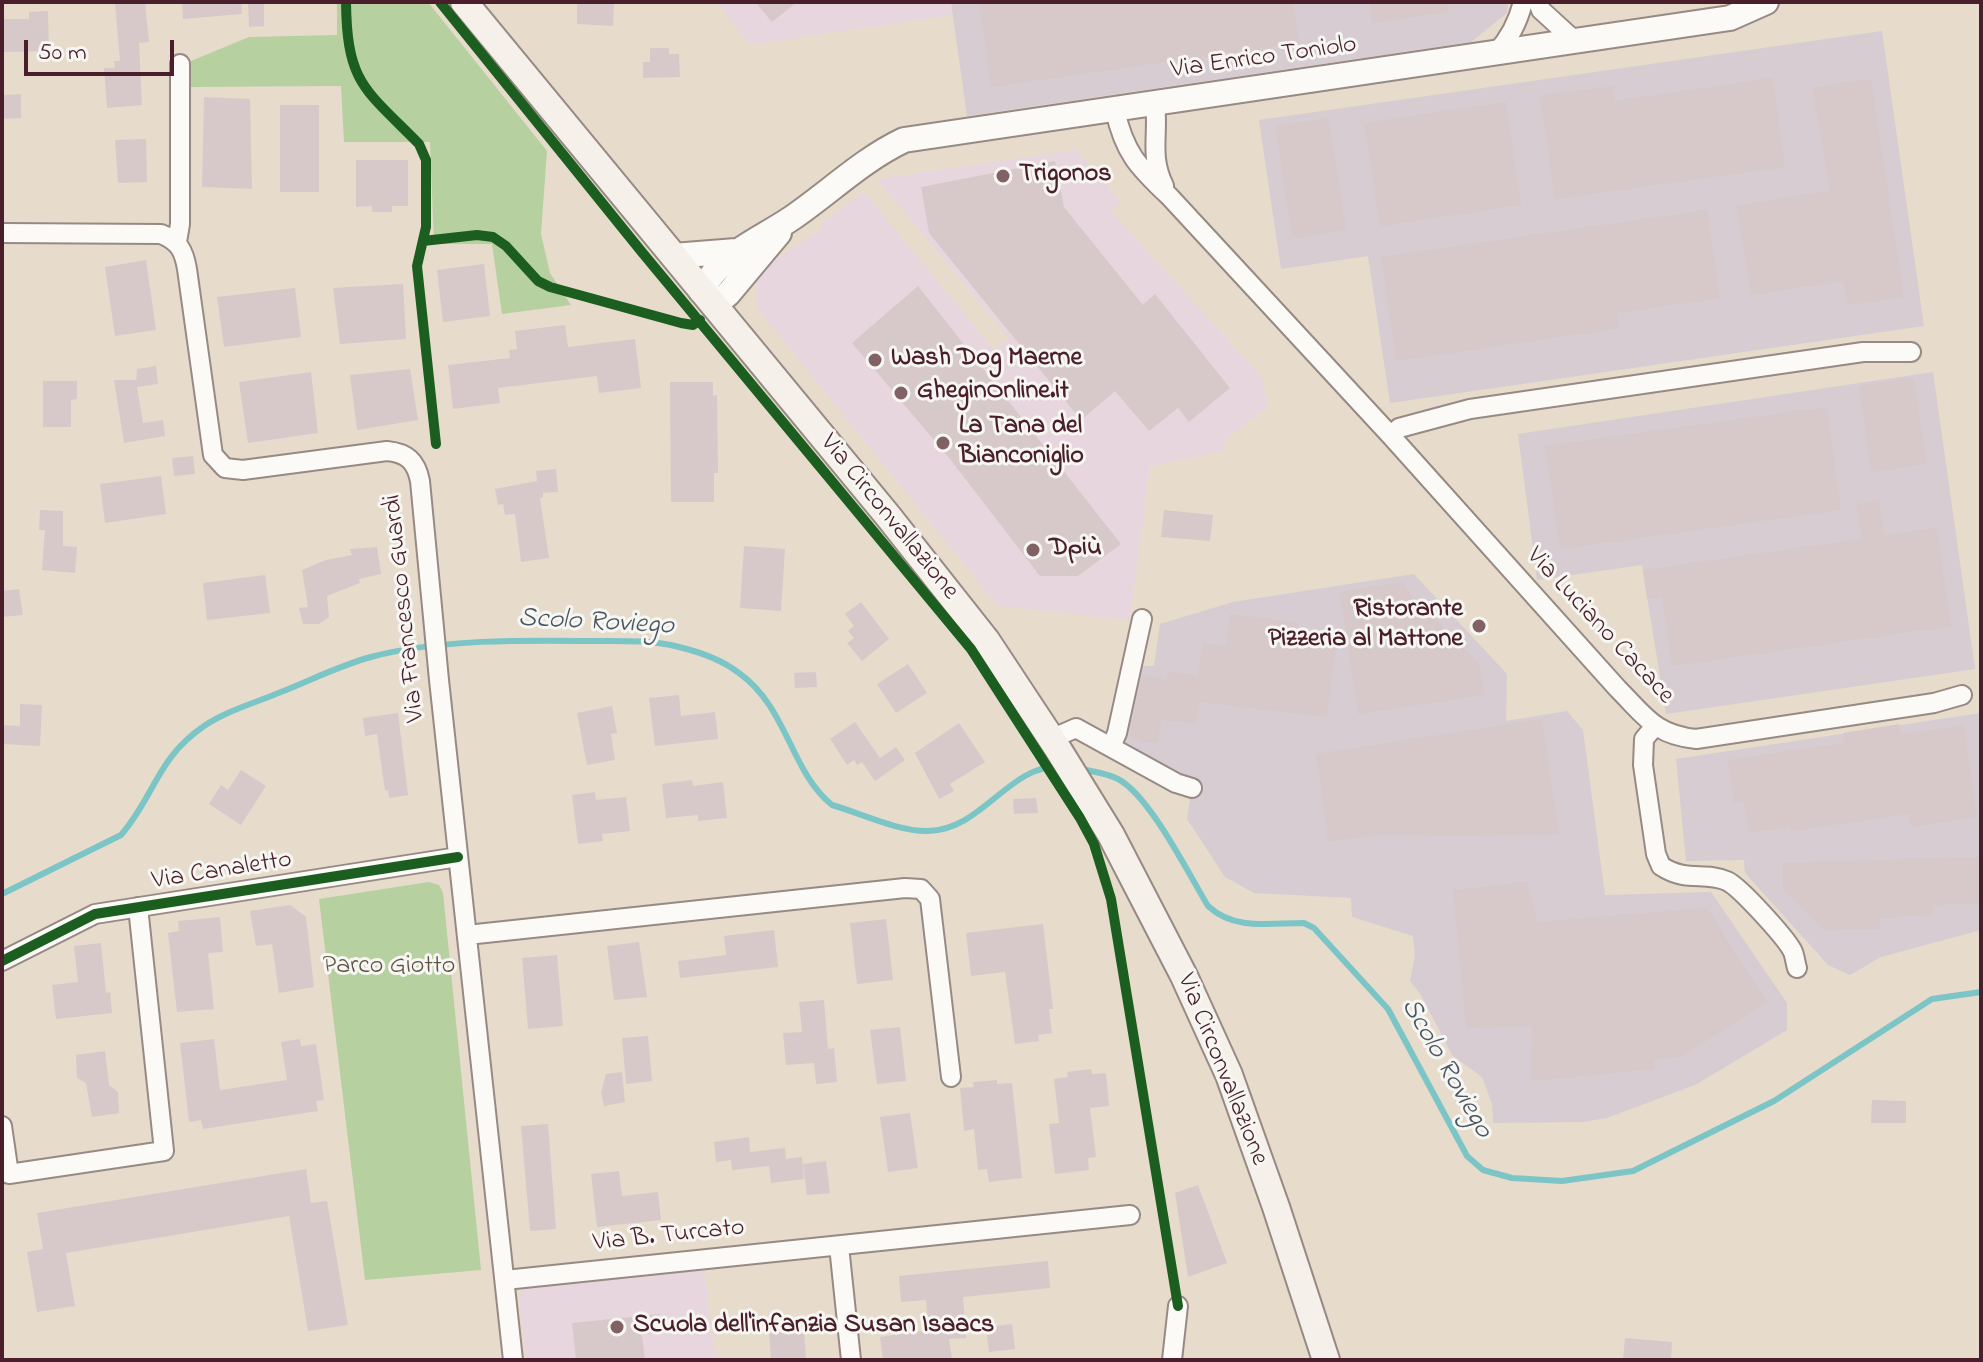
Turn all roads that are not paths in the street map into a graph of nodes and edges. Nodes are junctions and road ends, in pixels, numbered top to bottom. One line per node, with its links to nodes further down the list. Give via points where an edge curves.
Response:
1 (464, 2): 15 (main road, Via Circonvallazione)
2 (1523, 2): 6 (street, via 1509,40)
3 (1538, 2): 5 (street)
4 (1766, 2): 5 (street, Via Enrico Toniolo, via 1730,18)
5 (1576, 42): 6 (street, Via Enrico Toniolo)
6 (1496, 53): 8 (street, Via Enrico Toniolo)
7 (180, 64): 13 (street, Via Francesco Guardi)
8 (1155, 104): 9 (street, Via Enrico Toniolo); 10 (street, Via Luciano Cacace, via 1155,162)
9 (1115, 110): 10 (street, Via Luciano Cacace, via 1121,138 1140,168); 11 (street, Via Enrico Toniolo, via 904,140 879,152)
10 (1169, 196): 18 (street, Via Luciano Cacace)
11 (791, 219): 14 (street, Via Enrico Toniolo); 16 (street, Via Enrico Toniolo, via 728,294)
12 (2, 233): 13 (street, via 161,234)
13 (177, 242): 25 (street, Via Francesco Guardi, via 187,269 213,455 225,468 387,451 415,464)
14 (736, 251): 15 (street, Via Enrico Toniolo); 16 (street, Via Enrico Toniolo, via 711,273)
15 (673, 256): 16 (main road, Via Circonvallazione)
16 (708, 298): 22 (main road, Via Circonvallazione, via 976,628)
17 (1911, 352): 18 (street, via 1863,352 1470,409 1399,428)
18 (1391, 436): 21 (street, Via Luciano Cacace)
19 (1142, 619): 23 (street)
20 (1962, 695): 21 (street, Via Luciano Cacace, via 1696,739 1673,737)
21 (1655, 726): 29 (street, via 1644,739 1643,765 1661,866 1682,877 1714,878 1738,888 1791,947)
22 (1053, 743): 23 (street, via 1076,728); 39 (main road, Via Circonvallazione, via 1111,835 1229,1075)
23 (1111, 747): 24 (street)
24 (1192, 788)
25 (458, 857): 26 (street, Via Canaletto); 27 (street, Via Francesco Guardi)
26 (138, 907): 28 (street, Via Canaletto, via 95,914); 31 (street, Via Canaletto, via 164,1151 9,1174)
27 (467, 935): 30 (street, via 921,889 930,899); 34 (street, Via Francesco Guardi)
28 (2, 961)
29 (1797, 968)
30 (951, 1077)
31 (2, 1126)
32 (1130, 1215): 33 (street, Via B. Turcato)
33 (839, 1246): 34 (street, Via B. Turcato); 37 (street)
34 (505, 1280): 36 (street, Via Francesco Guardi)
35 (1178, 1306): 38 (street)
36 (513, 1360)
37 (851, 1360)
38 (1172, 1360)
39 (1326, 1360)

